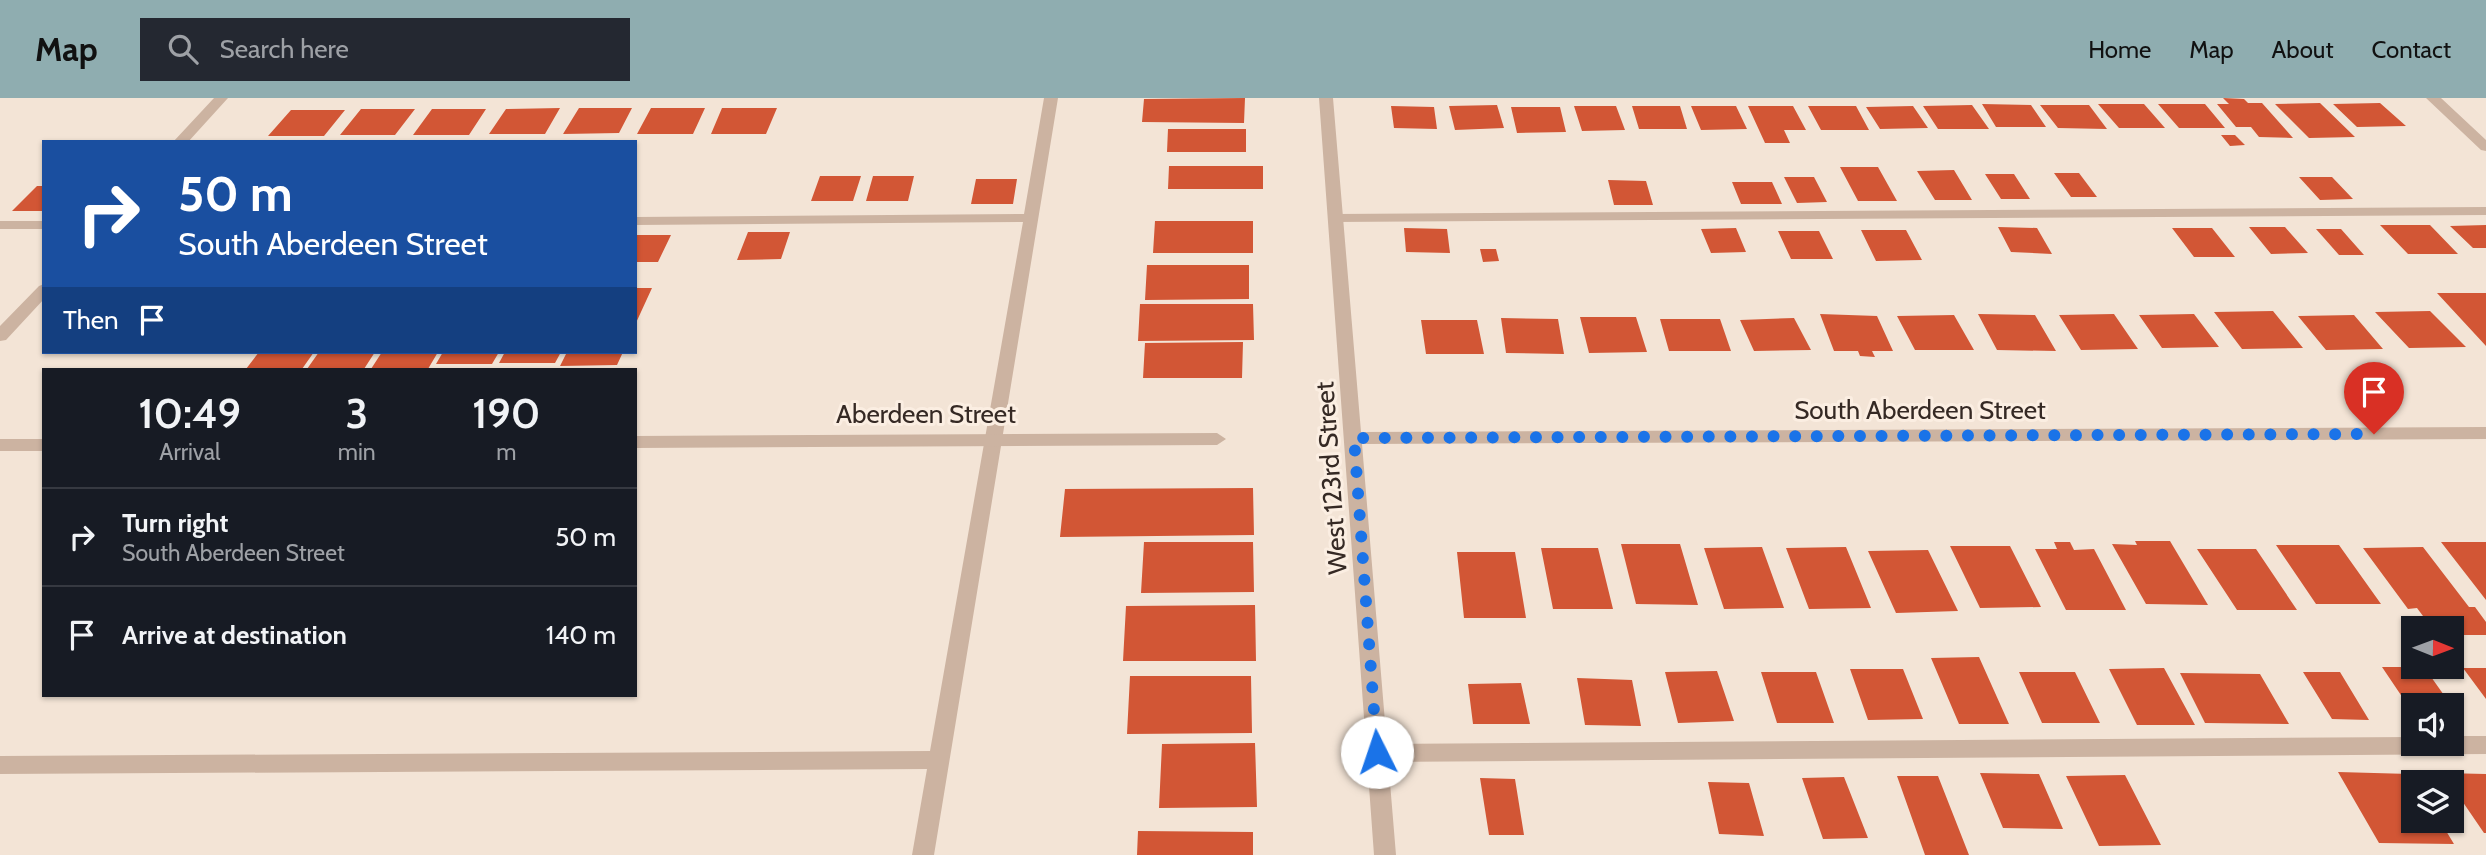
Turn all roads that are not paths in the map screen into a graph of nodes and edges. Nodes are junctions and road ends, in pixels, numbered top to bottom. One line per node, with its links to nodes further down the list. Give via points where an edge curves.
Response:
1 (221, 98): 5 (street)
2 (1051, 98): 8 (street)
3 (1326, 98): 9 (street, West 123rd Street)
4 (2433, 98): 6 (street)
5 (182, 140)
6 (2486, 146)
7 (2486, 211): 9 (street)
8 (1031, 218): 10 (street); 18 (street)
9 (1336, 218): 16 (street, West 123rd Street)
10 (637, 221)
11 (42, 225): 12 (street)
12 (0, 226)
13 (42, 291): 14 (street)
14 (0, 337)
15 (2486, 433): 16 (street, South Aberdeen Street)
16 (1354, 438): 23 (street, West 123rd Street)
17 (1217, 439): 18 (street, Aberdeen Street)
18 (993, 440): 19 (street, Aberdeen Street); 24 (street)
19 (637, 442)
20 (42, 444): 21 (street)
21 (0, 445)
22 (2486, 745): 23 (street)
23 (1377, 752): 27 (street, West 123rd Street)
24 (939, 760): 25 (street); 26 (street)
25 (0, 765)
26 (923, 855)
27 (1385, 855)

